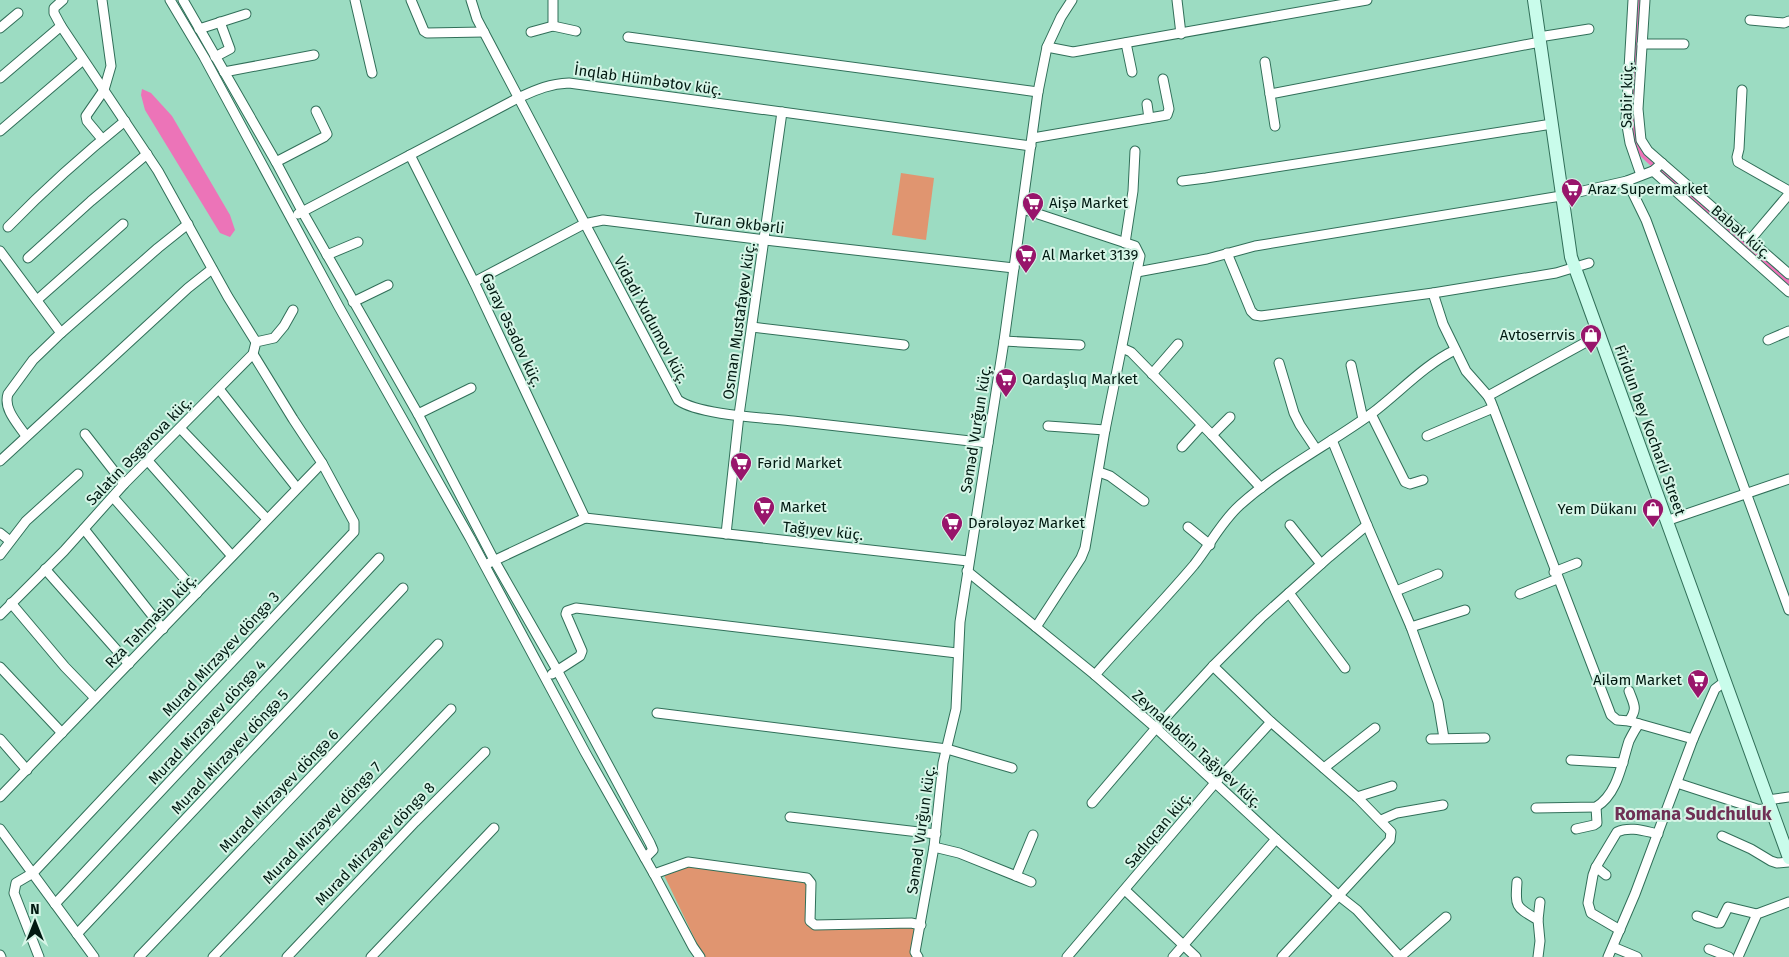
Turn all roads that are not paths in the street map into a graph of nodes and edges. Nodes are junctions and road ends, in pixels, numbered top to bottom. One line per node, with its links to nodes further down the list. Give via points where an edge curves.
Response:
1 (63, 0): 20 (street, via 54,8)
2 (102, 0): 44 (street, via 111,66)
3 (170, 0): 72 (street)
4 (183, 0): 23 (street)
5 (355, 0): 41 (street)
6 (411, 0): 26 (street, via 424,32)
7 (471, 0): 26 (street, Vidadi Xudumov küç.)
8 (554, 0): 21 (street)
9 (1072, 0): 34 (street, Səməd Vurğun küç.)
10 (1177, 0): 28 (street)
11 (1367, 0): 28 (street)
12 (1534, 0): 30 (street, Firidun bey Kocharli Street)
13 (1632, 0): 65 (street, via 1626,120 1630,143)
14 (1645, 0): 32 (street, Sabir küç.)
15 (18, 13): 22 (street)
16 (246, 14): 19 (street)
17 (1750, 20): 18 (street)
18 (1789, 21)
19 (220, 22): 23 (street); 36 (street, via 230,49)
20 (60, 26): 37 (street); 42 (street)
21 (553, 26): 25 (street); 27 (street)
22 (0, 28)
23 (199, 28): 36 (street)
24 (1590, 29): 30 (street)
25 (576, 31)
26 (484, 32): 48 (street, Vidadi Xudumov küç.)
27 (531, 32)
28 (1181, 34): 31 (street)
29 (628, 37): 46 (street)
30 (1540, 39): 47 (street); 54 (street, Firidun bey Kocharli Street)
31 (1126, 43): 34 (street, via 1073,52); 40 (street)
32 (1642, 44): 33 (street); 63 (street, Sabir küç., via 1638,126 1648,151)
33 (1684, 44)
34 (1048, 47): 46 (street, Səməd Vurğun küç.)
35 (314, 55): 39 (street)
36 (215, 57): 39 (street)
37 (83, 60): 44 (street); 56 (street)
38 (1265, 62): 47 (street)
39 (224, 72): 62 (street)
40 (1132, 72)
41 (372, 74)
42 (0, 78)
43 (1163, 79): 52 (street, İnqlab Hümbətov küç., via 1169,113)
44 (104, 90): 53 (street); 57 (street, via 86,116)
45 (1742, 90): 68 (street, via 1738,162)
46 (1038, 92): 58 (street, Səməd Vurğun küç.)
47 (1270, 94): 55 (street)
48 (518, 98): 51 (street, İnqlab Hümbətov küç., via 548,85 569,83); 61 (street, İnqlab Hümbətov küç.); 75 (street, Vidadi Xudumov küç.)
49 (1147, 104): 52 (street)
50 (316, 112): 62 (street, via 327,134)
51 (782, 112): 58 (street, İnqlab Hümbətov küç.); 77 (street, Osman Mustafayev küç.)
52 (1149, 118): 58 (street, İnqlab Hümbətov küç.)
53 (125, 121): 57 (street); 60 (street)
54 (1552, 124): 66 (street); 69 (street, Firidun bey Kocharli Street)
55 (1275, 126)
56 (0, 131)
57 (102, 140): 76 (street, via 42,192)
58 (1032, 142): 70 (street, Səməd Vurğun küç.)
59 (1135, 151): 80 (street)
60 (147, 154): 74 (street); 84 (street)
61 (410, 154): 71 (street, İnqlab Hümbətov küç.); 91 (street, Gəray Əsədov küç.)
62 (276, 162): 71 (street)
63 (1662, 163): 64 (street); 78 (street, Sabir küç.)
64 (1654, 171): 65 (street); 93 (street, Babək küç.)
65 (1642, 175): 67 (street)
66 (1182, 180)
67 (1627, 182): 69 (street); 147 (street, via 1646,220)
68 (1789, 193): 78 (street)
69 (1561, 196): 82 (street); 87 (street, Firidun bey Kocharli Street)
70 (1023, 209): 80 (street); 86 (street, Səməd Vurğun küç.)
71 (302, 212): 72 (street, İnqlab Hümbətov küç.); 83 (street)
72 (291, 218): 113 (street)
73 (123, 224): 95 (street)
74 (188, 224): 88 (street); 100 (street)
75 (584, 224): 77 (street, Turan Əkbərli, via 603,220); 91 (street, Turan Əkbərli); 122 (street, Vidadi Xudumov küç., via 678,400 693,408)
76 (8, 227)
77 (765, 240): 86 (street, Turan Əkbərli); 98 (street, Osman Mustafayev küç.)
78 (1750, 240): 90 (street, Sabir küç.)
79 (358, 242): 83 (street)
80 (1125, 243): 89 (street, via 1138,250)
81 (0, 251): 95 (street)
82 (1227, 253): 89 (street); 94 (street, via 1251,311 1261,316)
83 (327, 255): 96 (street)
84 (28, 258)
85 (1589, 263): 87 (street)
86 (1014, 268): 103 (street, Səməd Vurğun küç.)
87 (1574, 268): 94 (street); 101 (street, Firidun bey Kocharli Street)
88 (212, 269): 104 (street); 131 (street)
89 (1137, 272): 108 (street)
90 (1789, 274)
91 (474, 282): 150 (street, Gəray Əsədov küç.)
92 (388, 285): 96 (street)
93 (1789, 292)
94 (1433, 293): 109 (street)
95 (37, 300): 100 (street)
96 (353, 302): 111 (street)
97 (293, 310): 104 (street, via 274,338)
98 (752, 327): 106 (street); 122 (street, Osman Mustafayev küç.)
99 (1789, 331): 102 (street)
100 (61, 333): 119 (street, via 33,360)
101 (1599, 335): 118 (street); 152 (street, Firidun bey Kocharli Street)
102 (1768, 340)
103 (1004, 341): 107 (street); 134 (street, Səməd Vurğun küç.)
104 (256, 342): 110 (street)
105 (1178, 344): 115 (street)
106 (904, 345)
107 (1080, 345)
108 (1122, 348): 115 (street); 128 (street)
109 (1456, 350): 118 (street, via 1466,371); 123 (street, via 1439,359)
110 (254, 354): 116 (street, Salatın Əsgərova küç.); 139 (street, Murad Mirzəyev döngə 3)
111 (385, 357): 113 (street); 121 (street)
112 (1279, 363): 136 (street, via 1294,413)
113 (371, 364): 167 (street)
114 (1351, 366): 123 (street)
115 (1152, 374): 125 (street)
116 (219, 388): 127 (street, Salatın Əsgərova küç.); 145 (street)
117 (470, 388): 121 (street)
118 (1488, 396): 120 (street)
119 (3, 402): 131 (street)
120 (1493, 408): 132 (street); 171 (street)
121 (418, 414): 164 (street)
122 (740, 415): 134 (street, Vidadi Xudumov küç.); 158 (street, Osman Mustafayev küç.)
123 (1367, 416): 133 (street); 143 (street, via 1405,482 1410,484)
124 (1230, 417): 130 (street)
125 (1202, 425): 130 (street); 135 (street)
126 (1048, 426): 128 (street)
127 (180, 428): 138 (street, Salatın Əsgərova küç.); 151 (street)
128 (1105, 430): 140 (street)
129 (85, 434): 144 (street)
130 (1212, 435): 146 (street)
131 (26, 436): 137 (street)
132 (1427, 436)
133 (1332, 440): 136 (street); 154 (street)
134 (988, 443): 168 (street, Səməd Vurğun küç.)
135 (1182, 446)
136 (1316, 449): 146 (street)
137 (0, 461)
138 (148, 461): 144 (street, Salatın Əsgərova küç.); 162 (street)
139 (322, 463): 145 (street, Rza Təhmasib küç.); 243 (street, Murad Mirzəyev döngə 3, via 354,522 354,532)
140 (1099, 472): 149 (street, via 1110,476); 182 (street, via 1089,532 1081,558)
141 (78, 474): 159 (street, via 32,515)
142 (1789, 479): 147 (street)
143 (1423, 480)
144 (124, 484): 148 (street, Salatın Əsgərova küç.)
145 (297, 488): 151 (street, Rza Təhmasib küç.)
146 (1261, 488): 160 (street, via 1232,513)
147 (1747, 494): 152 (street); 179 (street)
148 (113, 497): 156 (street, Salatın Əsgərova küç.); 174 (street)
149 (1144, 501)
150 (585, 518): 158 (street, Tağıyev küç.); 164 (street)
151 (267, 519): 162 (street, Rza Təhmasib küç.)
152 (1666, 521): 193 (street, Firidun bey Kocharli Street)
153 (1290, 524): 166 (street)
154 (1367, 525): 166 (street); 173 (street)
155 (1188, 527): 160 (street)
156 (84, 529): 169 (street, Salatın Əsgərova küç.); 183 (street)
157 (0, 533): 159 (street)
158 (726, 534): 168 (street, Tağıyev küç.)
159 (10, 541): 161 (street)
160 (1210, 545): 191 (street)
161 (0, 555)
162 (232, 556): 174 (street, Rza Təhmasib küç.)
163 (379, 558): 253 (street, Murad Mirzəyev döngə 4)
164 (494, 560): 167 (street); 190 (street)
165 (1577, 563): 171 (street)
166 (1321, 564): 175 (street)
167 (484, 565): 192 (street)
168 (968, 566): 182 (street, Zeynalabdin Tağıyev küç.); 185 (street, Səməd Vurğun küç.)
169 (45, 569): 177 (street, Salatın Əsgərova küç.); 186 (street)
170 (1438, 574): 173 (street)
171 (1556, 575): 176 (street); 198 (street, via 1610,715 1617,720)
172 (403, 588): 260 (street, Murad Mirzəyev döngə 5)
173 (1396, 591): 181 (street)
174 (197, 593): 183 (street, Rza Təhmasib küç.)
175 (1289, 593): 187 (street); 189 (street)
176 (1520, 594)
177 (11, 603): 180 (street, Salatın Əsgərova küç.); 195 (street)
178 (1465, 610): 181 (street)
179 (1789, 610)
180 (0, 615)
181 (1411, 626): 204 (street, via 1438,702)
182 (1036, 627): 191 (street, Zeynalabdin Tağıyev küç.)
183 (162, 629): 186 (street, Rza Təhmasib küç.)
184 (438, 644): 266 (street, Murad Mirzəyev döngə 6)
185 (958, 654): 190 (street, via 576,608 567,610 566,614 582,651 580,656); 210 (street, Səməd Vurğun küç., via 956,709)
186 (129, 664): 195 (street, Rza Təhmasib küç.)
187 (1213, 666): 199 (street); 201 (street)
188 (0, 667): 203 (street)
189 (1346, 668)
190 (557, 670): 192 (street); 209 (street)
191 (1094, 675): 201 (street, Zeynalabdin Tağıyev küç.)
192 (546, 679): 212 (street)
193 (1724, 682): 208 (street, via 1715,689); 226 (street, Firidun bey Kocharli Street)
194 (1629, 691): 198 (street, via 1636,709)
195 (96, 698): 203 (street, Rza Təhmasib küç.)
196 (451, 709): 267 (street, Murad Mirzəyev döngə 7)
197 (657, 713): 210 (street)
198 (1629, 721): 200 (street)
199 (1271, 722): 216 (street); 218 (street, Sadıqcan küç.)
200 (1639, 724): 208 (street); 214 (street)
201 (1156, 728): 218 (street, Zeynalabdin Tağıyev küç.); 224 (street)
202 (1375, 728): 216 (street)
203 (62, 734): 217 (street, Rza Təhmasib küç.)
204 (1444, 738): 205 (street); 207 (street)
205 (1485, 738)
206 (0, 739): 217 (street)
207 (1431, 739)
208 (1693, 739): 219 (street)
209 (597, 744): 212 (street); 240 (street, via 650,843 653,850)
210 (947, 750): 215 (street); 234 (street, Səməd Vurğun küç.)
211 (485, 752): 268 (street, Murad Mirzəyev döngə 8)
212 (585, 752): 240 (street)
213 (1571, 760): 214 (street)
214 (1623, 763): 227 (street, via 1607,798)
215 (1012, 768)
216 (1324, 768): 223 (street)
217 (27, 770): 222 (street, Rza Təhmasib küç.)
218 (1215, 783): 238 (street, Zeynalabdin Tağıyev küç.); 249 (street, Sadıqcan küç.)
219 (1677, 783): 226 (street, via 1757,809); 235 (street)
220 (1392, 786): 223 (street)
221 (1789, 796): 226 (street)
222 (0, 797)
223 (1357, 797): 230 (street)
224 (1092, 803)
225 (1443, 805): 230 (street, via 1397,813)
226 (1769, 805): 241 (street, Firidun bey Kocharli Street)
227 (1596, 807): 228 (street); 232 (street, via 1597,823)
228 (1536, 808)
229 (790, 816): 234 (street)
230 (1381, 820): 250 (street, via 1391,832 1390,840)
231 (494, 828): 269 (street)
232 (1576, 828)
233 (0, 829): 243 (street)
234 (936, 834): 239 (street, Səməd Vurğun küç.)
235 (1658, 834): 242 (street, via 1634,829 1617,832); 259 (street)
236 (1033, 835): 245 (street)
237 (1722, 836): 241 (street, via 1777,863)
238 (1276, 839): 250 (street, Zeynalabdin Tağıyev küç.); 261 (street)
239 (934, 847): 245 (street, via 959,853); 258 (street, Səməd Vurğun küç.)
240 (646, 858): 244 (street)
241 (1789, 860)
242 (1596, 867): 246 (street); 259 (street, via 1588,908)
243 (33, 873): 253 (street); 264 (street, Murad Mirzəyev döngə 3, via 16,883 14,893)
244 (654, 874): 258 (street, via 688,862 806,878 810,880 810,921 815,924); 270 (street)
245 (1016, 876): 247 (street)
246 (1606, 876)
247 (1031, 882)
248 (1517, 882): 257 (street, via 1517,906)
249 (1125, 890): 261 (street); 272 (street, Sadıqcan küç.)
250 (1338, 896): 275 (street); 276 (street, Zeynalabdin Tağıyev küç., via 1358,910)
251 (1540, 902): 257 (street)
252 (1789, 902): 254 (street)
253 (56, 904): 260 (street)
254 (1757, 914): 255 (street, via 1728,907 1717,924); 281 (street)
255 (1696, 916)
256 (1446, 917): 276 (street)
257 (1538, 920): 277 (street)
258 (921, 924): 271 (street, Səməd Vurğun küç., via 915,952)
259 (1620, 930): 262 (street)
260 (77, 934): 265 (street)
261 (1183, 945): 273 (street); 274 (street)
262 (1613, 947): 278 (street); 279 (street)
263 (1709, 949): 280 (street)
264 (39, 957)
265 (94, 957)
266 (139, 957)
267 (213, 957)
268 (287, 957)
269 (371, 957)
270 (700, 957)
271 (918, 957)
272 (1067, 957)
273 (1173, 957)
274 (1196, 957)
275 (1282, 957)
276 (1400, 957)
277 (1538, 957)
278 (1608, 957)
279 (1637, 957)
280 (1729, 957)
281 (1738, 957)

